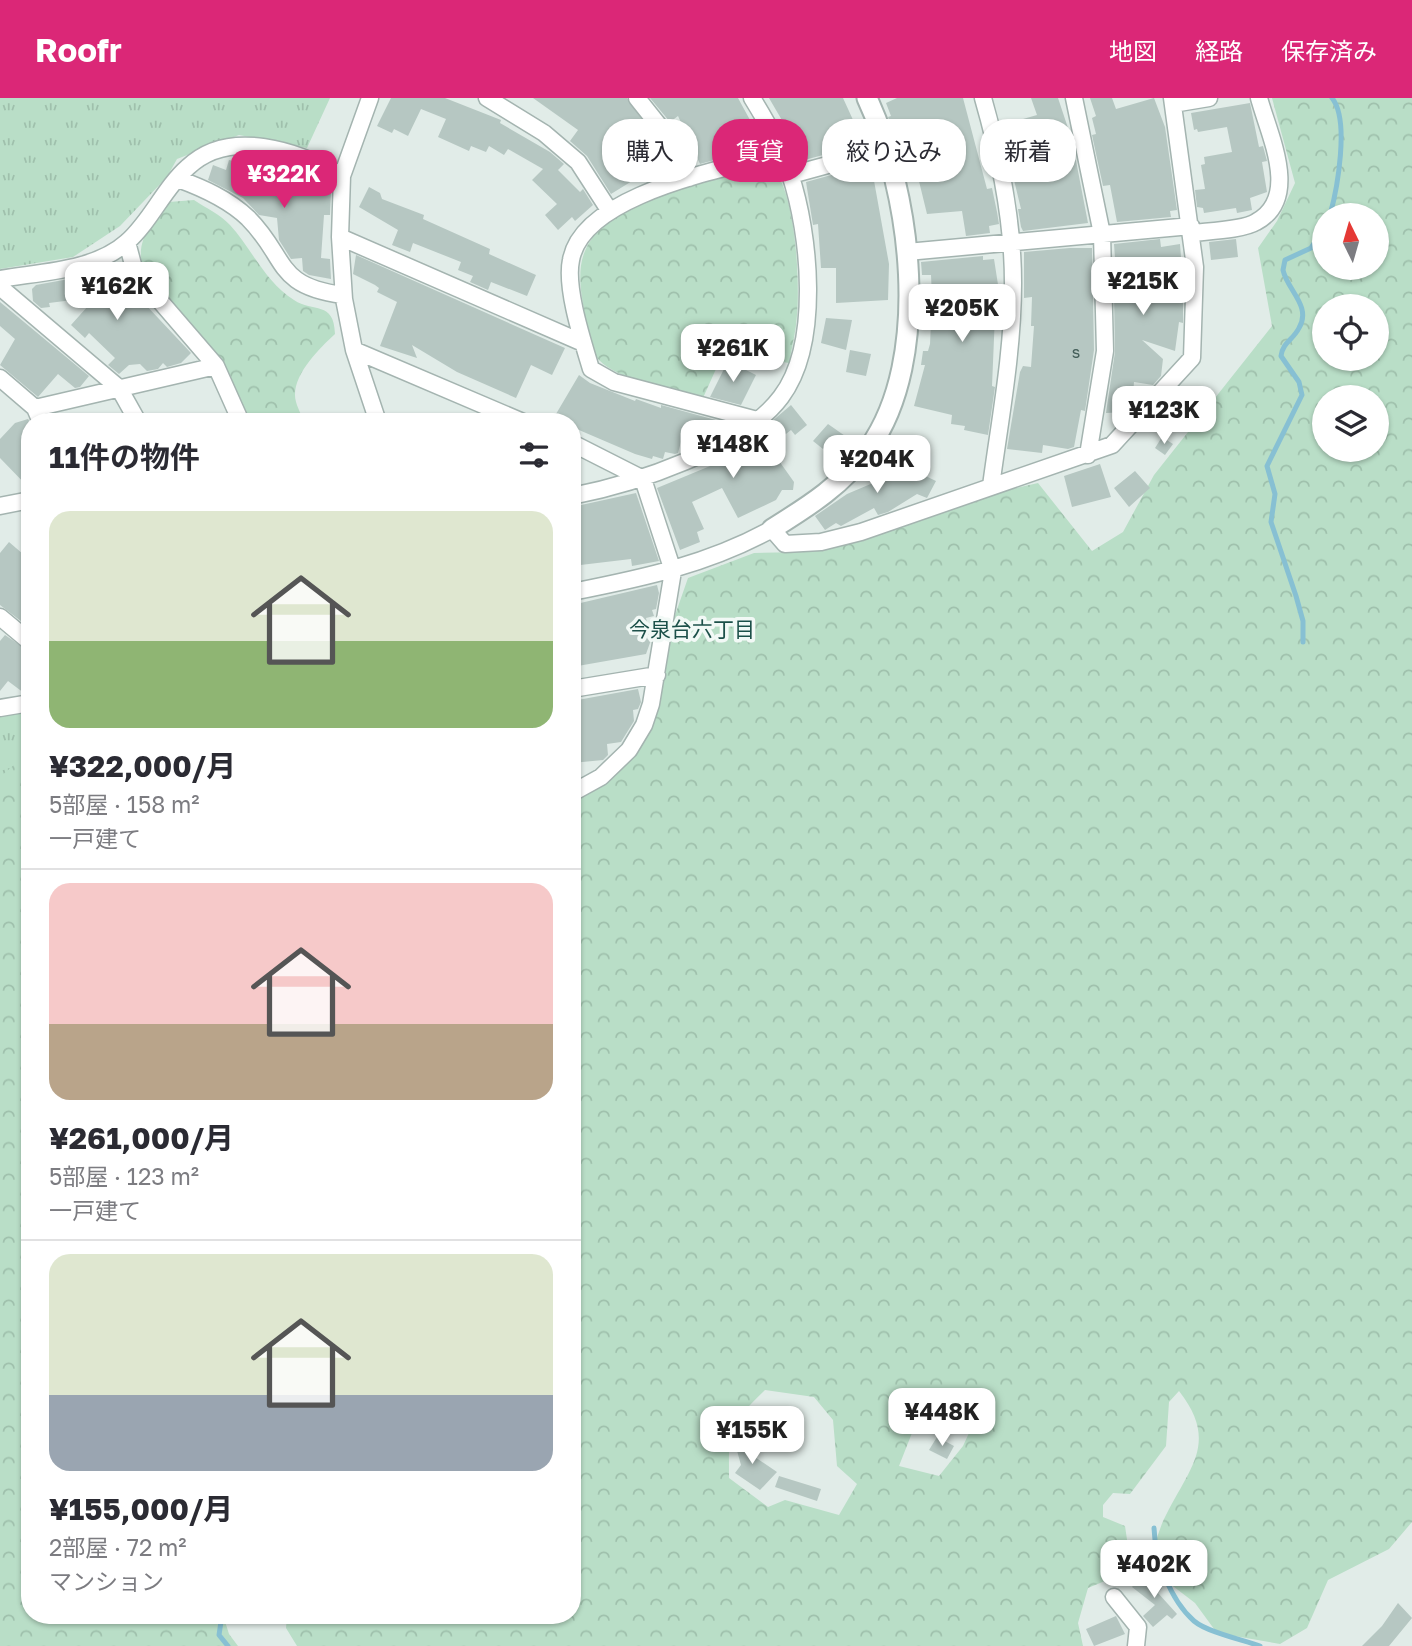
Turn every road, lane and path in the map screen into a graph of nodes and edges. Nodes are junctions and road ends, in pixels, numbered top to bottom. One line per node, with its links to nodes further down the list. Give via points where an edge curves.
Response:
1 (370, 98): 14 (street)
2 (488, 98): 19 (street, via 544,133 578,162)
3 (637, 98): 11 (street)
4 (752, 98): 12 (street)
5 (867, 98): 13 (street)
6 (983, 98): 24 (street)
7 (1074, 98): 21 (street)
8 (1209, 98): 10 (street)
9 (1259, 98): 20 (street, via 1282,185 1276,203 1255,223)
10 (1173, 101): 20 (street)
11 (654, 119)
12 (763, 119)
13 (875, 119)
14 (342, 176): 15 (street, via 277,149 226,146 198,159); 22 (street)
15 (178, 179): 23 (street); 28 (street, via 234,206 300,284)
16 (677, 182): 19 (street)
17 (792, 182): 40 (street, via 807,266 804,338 790,383)
18 (897, 182): 25 (street)
19 (609, 210): 29 (street, via 591,226 570,259)
20 (1192, 230): 21 (street); 42 (street, via 1196,308 1192,358 1112,445)
21 (1102, 234): 24 (street); 42 (street, via 1105,351)
22 (340, 237): 28 (street); 29 (street)
23 (127, 242): 26 (street, via 78,265); 31 (street, via 135,271 145,286)
24 (1011, 242): 25 (street); 44 (street, via 1009,358)
25 (907, 252): 48 (street, via 907,328 899,375 881,428 836,486)
26 (0, 279)
27 (0, 287): 33 (street)
28 (343, 295): 30 (street)
29 (583, 343): 40 (street, via 591,369 614,382)
30 (354, 350): 38 (street); 39 (street)
31 (216, 366): 33 (street); 37 (street)
32 (0, 378): 34 (street)
33 (119, 388): 35 (street); 36 (street)
34 (36, 413)
35 (44, 413)
36 (133, 413)
37 (237, 413)
38 (375, 413)
39 (502, 413)
40 (757, 420): 43 (street, via 725,441)
41 (581, 448): 43 (street)
42 (1088, 455): 44 (street)
43 (643, 479): 45 (street); 49 (street)
44 (991, 486): 48 (street, via 895,522 821,542 785,544)
45 (581, 494)
46 (21, 502): 47 (street)
47 (0, 506)
48 (772, 529): 49 (street, via 736,549)
49 (673, 571): 50 (street); 53 (street)
50 (581, 590)
51 (0, 617): 52 (street)
52 (21, 634)
53 (657, 675): 54 (street); 57 (street, via 644,725 629,750 601,777)
54 (581, 688)
55 (21, 704): 56 (street)
56 (0, 708)
57 (581, 788)
58 (1114, 1597): 59 (street, via 1138,1627)
59 (1136, 1646)

